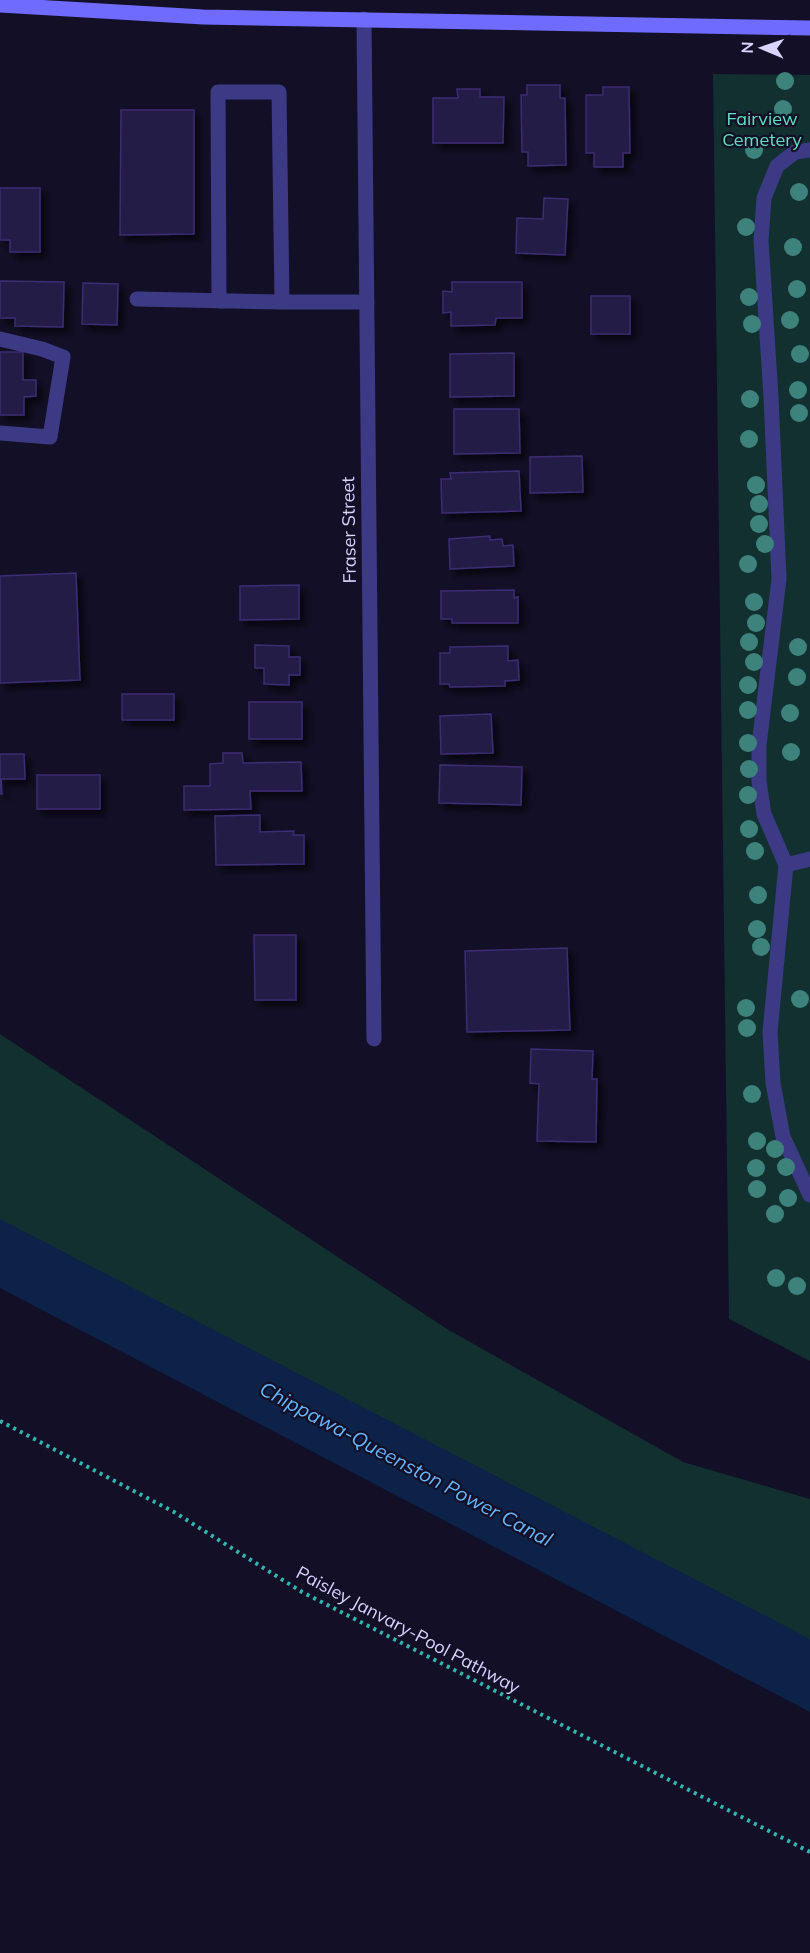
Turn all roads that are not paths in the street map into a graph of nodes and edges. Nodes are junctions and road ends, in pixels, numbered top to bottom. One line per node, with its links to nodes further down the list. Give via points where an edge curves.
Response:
1 (0, 5): 2 (main road, via 204,17)
2 (364, 20): 3 (main road); 8 (street, Fraser Street)
3 (810, 28)
4 (810, 150): 12 (street, via 795,152 777,166 764,198 761,241 779,579 759,745 759,781 764,814)
5 (136, 299): 6 (street)
6 (219, 301): 7 (street); 7 (street, via 218,92 279,92)
7 (282, 302): 8 (street)
8 (367, 302): 13 (street, Fraser Street)
9 (0, 339): 10 (street, via 63,357 50,437)
10 (0, 433)
11 (810, 859): 12 (street)
12 (786, 865): 14 (street, via 770,1032 773,1083 783,1137)
13 (374, 1039)
14 (810, 1195)

